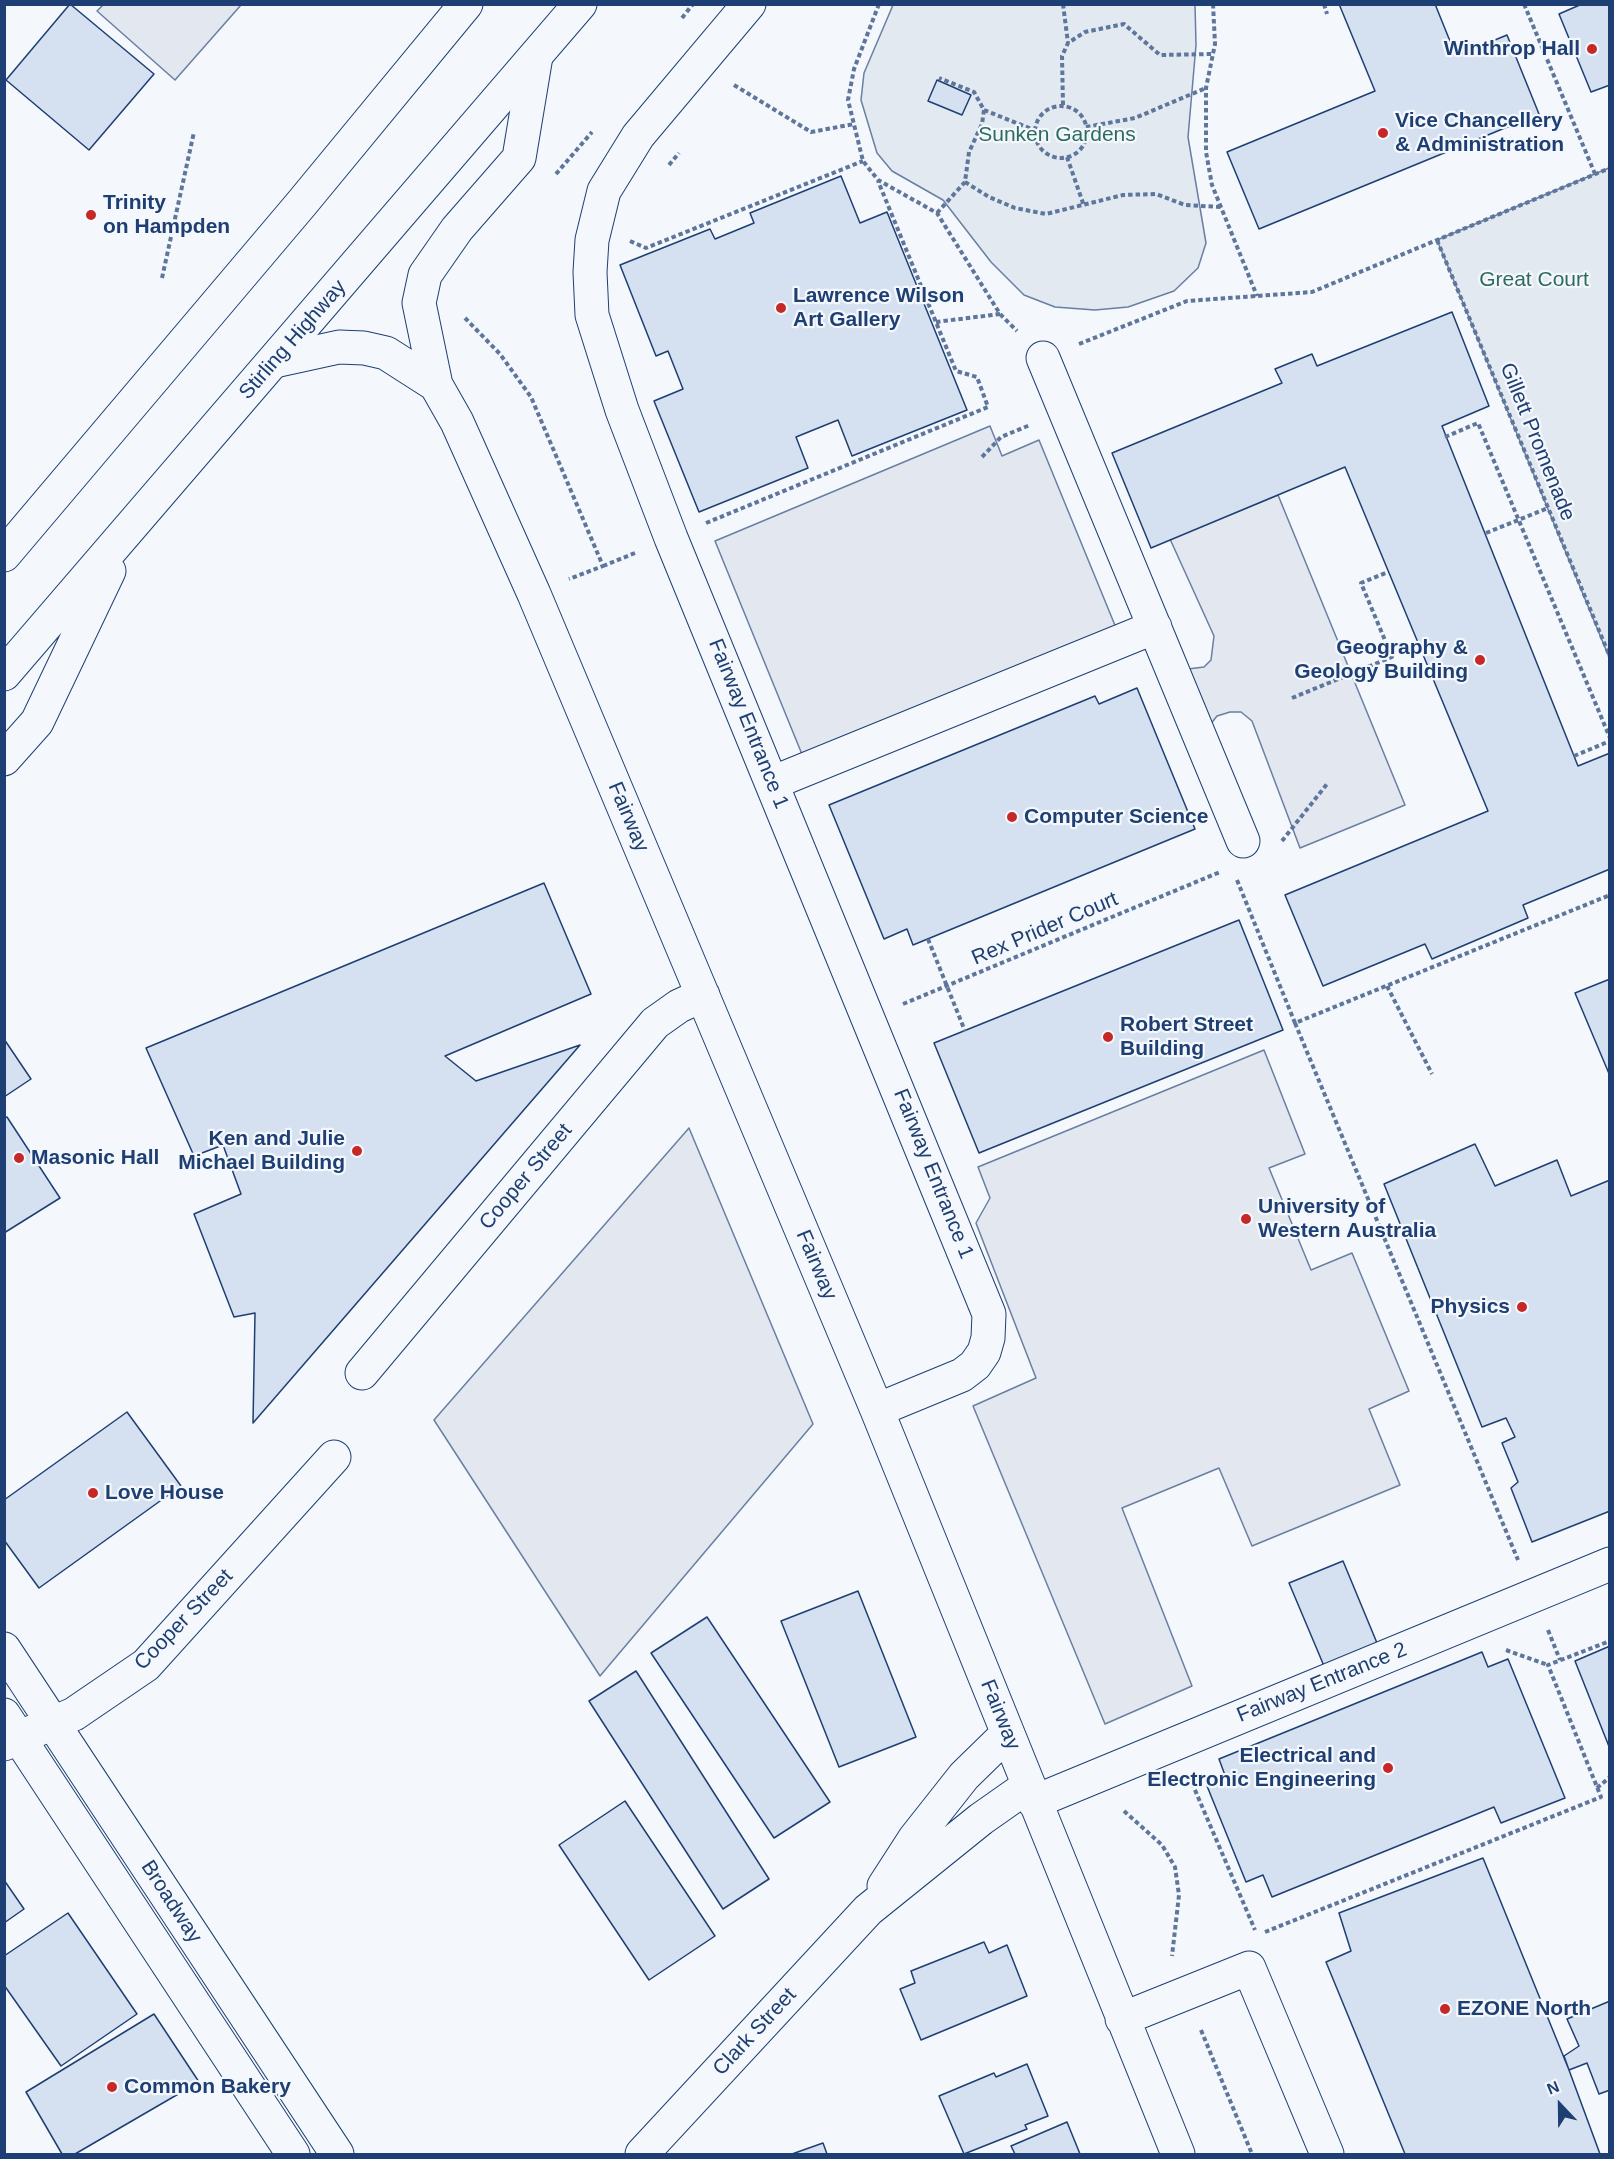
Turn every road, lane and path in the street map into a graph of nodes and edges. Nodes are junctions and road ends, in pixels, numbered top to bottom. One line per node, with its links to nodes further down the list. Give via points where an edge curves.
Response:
1 (466, 4): 57 (main road)
2 (580, 4): 14 (main road, Stirling Highway)
3 (693, 4): 11 (path)
4 (749, 4): 56 (main road, Fairway Entrance 1, via 638,136 604,191 592,240 592,315 622,410)
5 (879, 4): 23 (path, via 854,69 848,100)
6 (1063, 4): 12 (path)
7 (1214, 4): 13 (path)
8 (1324, 4): 10 (path)
9 (1524, 4): 32 (path)
10 (1328, 14)
11 (678, 23)
12 (1068, 43): 13 (path, via 1085,32 1124,24 1160,55); 20 (path, via 1062,56)
13 (1212, 54): 18 (path)
14 (536, 56): 47 (main road, Stirling Highway); 48 (main road, via 519,158 457,229 425,275 419,303)
15 (735, 75): 17 (path)
16 (939, 78): 21 (path, via 974,92)
17 (734, 85): 19 (path); 23 (path, via 811,132)
18 (1206, 88): 24 (path, via 1136,118); 37 (path, via 1206,152)
19 (728, 94)
20 (1063, 105): 24 (path, via 1076,110); 25 (path, via 1049,108 1039,117)
21 (984, 110): 25 (path); 35 (path, via 969,152)
22 (598, 124): 33 (path)
23 (854, 124): 29 (path)
24 (1086, 127): 28 (path, via 1082,147)
25 (1034, 130): 28 (path, via 1036,144 1045,154 1058,159)
26 (194, 132): 41 (path)
27 (679, 152): 31 (path)
28 (1067, 157): 36 (path)
29 (863, 161): 34 (path); 39 (path, via 646,248)
30 (1610, 168): 32 (path)
31 (665, 171)
32 (1594, 174): 40 (path)
33 (552, 179)
34 (878, 180): 38 (path); 45 (path)
35 (965, 182): 36 (path, via 1015,208 1046,214); 38 (path)
36 (1084, 206): 37 (path, via 1123,195 1156,194 1185,205)
37 (1221, 207): 42 (path)
38 (938, 213): 43 (path)
39 (628, 240)
40 (1437, 240): 42 (path, via 1312,292); 52 (path, Gillett Promenade)
41 (162, 278)
42 (1257, 296): 46 (path, via 1187,302)
43 (1000, 314): 45 (path); 46 (path)
44 (465, 318): 59 (path, via 500,354 531,397 603,566)
45 (936, 322): 56 (path, via 956,371 977,377 988,407)
46 (1043, 358): 49 (main road)
47 (275, 361): 48 (main road, via 339,346 364,348 386,354); 54 (main road, Stirling Highway)
48 (436, 385): 59 (main road, Fairway, via 458,422)
49 (1065, 411): 51 (path, via 1001,437); 60 (main road)
50 (1445, 437): 53 (path, via 1478,423)
51 (982, 457)
52 (1548, 508): 53 (path); 61 (path, Gillett Promenade)
53 (1520, 519): 55 (path); 64 (path)
54 (127, 531): 62 (main road, Stirling Highway); 66 (main road, via 37,722)
55 (1486, 533)
56 (671, 538): 67 (main road, Fairway Entrance 1)
57 (4, 555)
58 (1388, 573): 63 (path, via 1361,583 1392,657)
59 (534, 594): 74 (main road, Fairway)
60 (1155, 627): 67 (main road); 68 (main road)
61 (1610, 657)
62 (4, 674)
63 (1292, 698)
64 (1610, 739): 65 (path)
65 (1574, 756)
66 (4, 759)
67 (772, 783): 75 (main road, Fairway Entrance 1)
68 (1244, 841)
69 (1221, 872): 75 (path, Rex Prider Court)
70 (1235, 875): 76 (path)
71 (1610, 895): 73 (path)
72 (928, 939): 77 (path, bridge)
73 (1387, 986): 76 (path); 78 (path)
74 (703, 995): 79 (main road, Cooper Street, via 679,1005 655,1023); 80 (main road, Fairway)
75 (870, 1018): 80 (main road, Fairway Entrance 1, via 981,1288 990,1322 984,1352 962,1376)
76 (1295, 1023): 83 (path)
77 (965, 1031)
78 (1432, 1074)
79 (362, 1373)
80 (877, 1410): 90 (main road, Fairway)
81 (334, 1457): 88 (main road, Cooper Street, via 146,1665 74,1714)
82 (1610, 1564): 83 (main road, Fairway Entrance 2)
83 (1533, 1596): 94 (main road, Fairway Entrance 2)
84 (1610, 1641): 87 (path)
85 (4, 1649): 88 (main road, Broadway)
86 (1504, 1650): 87 (path)
87 (1548, 1665): 93 (path)
88 (53, 1723): 89 (main road, Cooper Street); 100 (main road, Broadway)
89 (10, 1733): 99 (main road, Broadway)
90 (1007, 1734): 94 (main road, Fairway); 96 (main road, Clark Street, via 964,1776 915,1838)
91 (1610, 1777): 93 (path)
92 (1192, 1783): 93 (path, via 1257,1935 1601,1797)
93 (1597, 1788)
94 (1031, 1794): 96 (main road, Clark Street, via 981,1819); 98 (main road, Fairway)
95 (1124, 1811): 97 (path, via 1162,1845 1175,1867 1179,1895 1171,1959)
96 (868, 1910): 101 (main road, Clark Street)
97 (1186, 1994): 98 (main road); 103 (path); 104 (main road, via 1249,1968)
98 (1122, 2019): 102 (main road, Fairway)
99 (293, 2154)
100 (337, 2154)
101 (642, 2154)
102 (1178, 2154)
103 (1252, 2154)
104 (1327, 2154)

